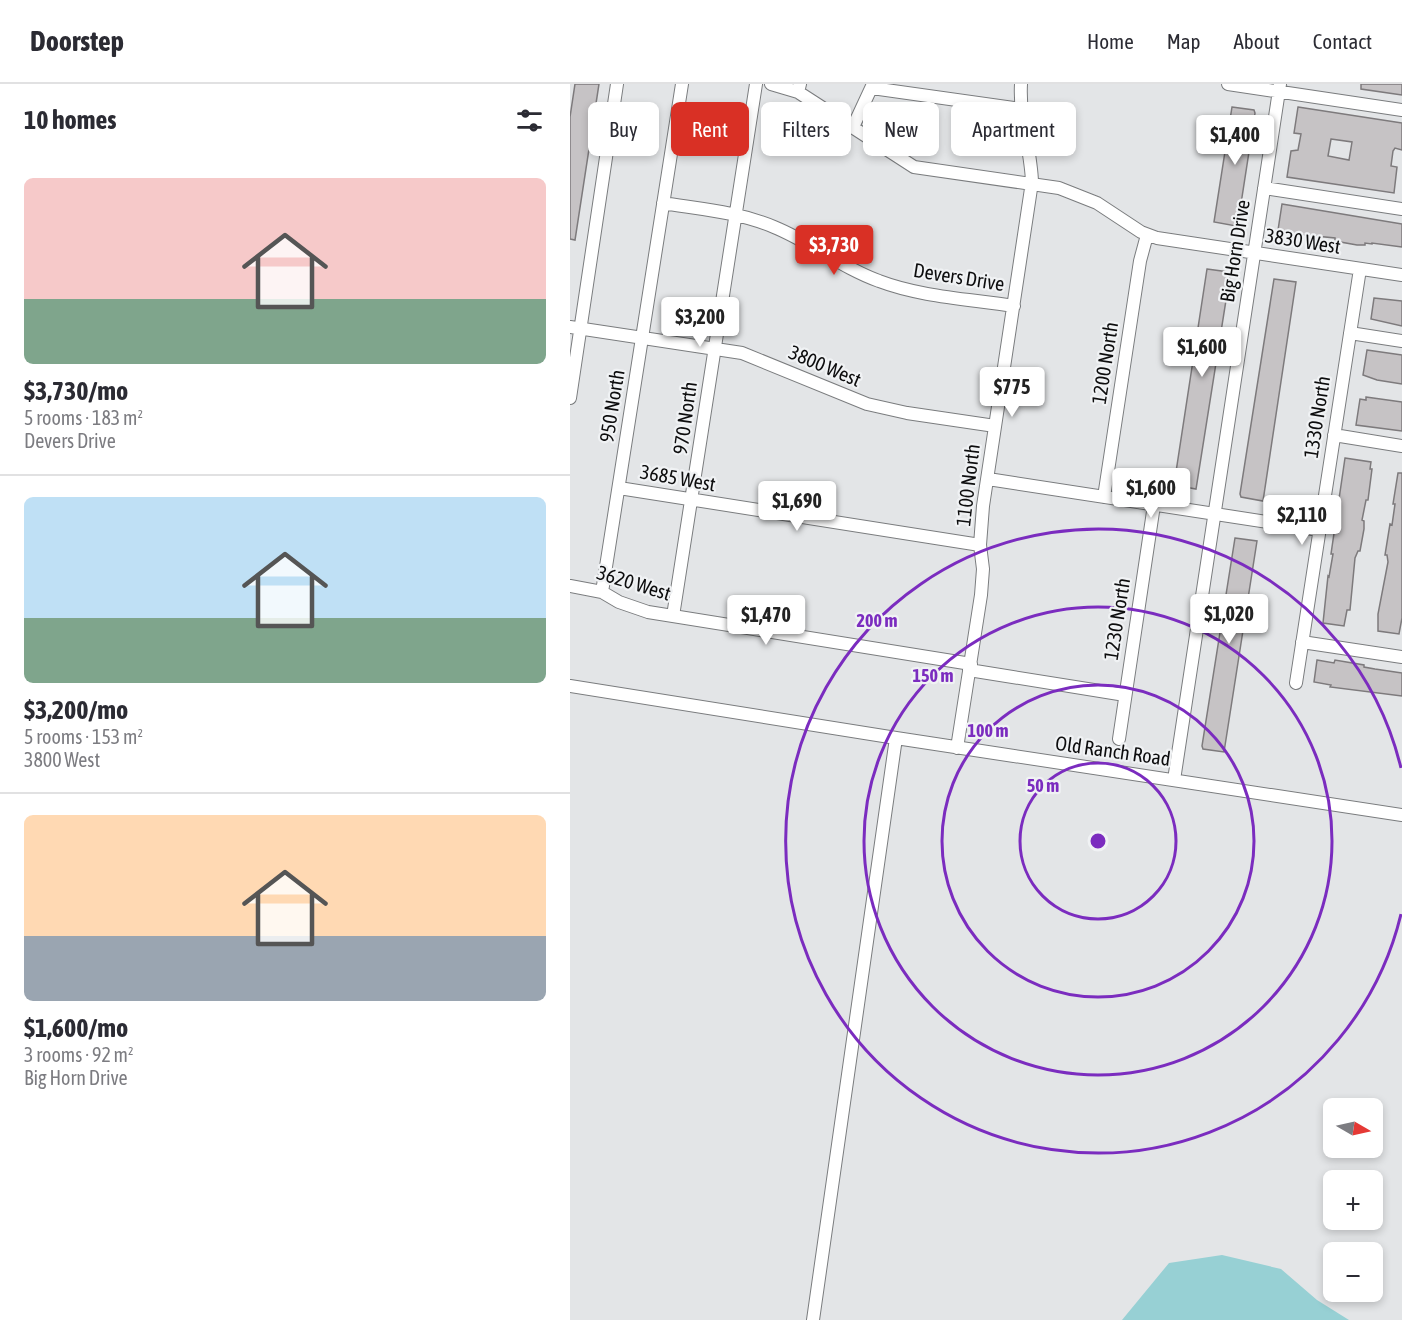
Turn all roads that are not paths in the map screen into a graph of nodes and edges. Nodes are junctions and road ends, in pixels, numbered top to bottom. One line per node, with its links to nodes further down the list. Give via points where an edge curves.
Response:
1 (617, 84): 25 (street)
2 (681, 84): 17 (street, 950 North)
3 (756, 84): 19 (street, 970 North)
4 (771, 84): 9 (street, 3830 West)
5 (1021, 84): 11 (street, 1100 North)
6 (1228, 84): 8 (street)
7 (873, 86): 10 (street); 13 (street)
8 (1280, 87): 12 (street); 16 (street, Big Horn Drive)
9 (799, 88): 13 (street, 3830 West)
10 (976, 102)
11 (1021, 102)
12 (1402, 110)
13 (854, 127): 15 (street, 3830 West, via 914,167)
14 (1029, 156): 15 (street, 1100 North)
15 (1032, 182): 20 (street, 3830 West, via 1084,197); 24 (street, 1100 North)
16 (1264, 188): 18 (street); 21 (street, Big Horn Drive)
17 (663, 203): 19 (street, Devers Drive); 27 (street, 950 North)
18 (1402, 208)
19 (735, 215): 24 (street, Devers Drive, via 776,227 881,282); 29 (street, 970 North)
20 (1147, 235): 21 (street, 3830 West); 36 (street, 1200 North)
21 (1254, 253): 22 (street, 3830 West); 39 (street, Big Horn Drive)
22 (1360, 269): 23 (street, 3830 West); 26 (street, 1330 North)
23 (1402, 275)
24 (1014, 306): 31 (street, 1100 North)
25 (575, 327): 27 (street, 3800 West); 30 (street)
26 (1350, 333): 28 (street); 32 (street, 1330 North)
27 (642, 338): 29 (street, 3800 West); 35 (street, 950 North)
28 (1402, 341)
29 (715, 349): 31 (street, 3800 West, via 755,357 867,404); 37 (street, 970 North)
30 (570, 398)
31 (995, 426): 34 (street, 1100 North)
32 (1334, 435): 33 (street); 40 (street, 1330 North)
33 (1402, 446)
34 (987, 479): 36 (street); 41 (street, 1100 North)
35 (619, 488): 37 (street, 3685 West); 43 (street, 950 North)
36 (1104, 497): 38 (street)
37 (692, 501): 41 (street, 3685 West); 44 (street, 970 North)
38 (1154, 505): 39 (street); 50 (street, 1230 North)
39 (1215, 514): 40 (street); 54 (street, Big Horn Drive)
40 (1320, 530): 45 (street, 1330 North)
41 (980, 545): 47 (street, 1100 North, via 982,581)
42 (570, 586): 43 (street, 3620 West)
43 (602, 592): 44 (street, 3620 West, via 648,612)
44 (673, 616): 47 (street, 3620 West)
45 (1302, 642): 46 (street); 48 (street, 1330 North)
46 (1402, 657)
47 (970, 667): 50 (street, 3620 West); 53 (street, 1100 North)
48 (1296, 683)
49 (570, 686): 51 (street, Old Ranch Road)
50 (1125, 695): 52 (street, 1230 North)
51 (896, 738): 53 (street, Old Ranch Road); 56 (street)
52 (1119, 739)
53 (957, 748): 54 (street, Old Ranch Road)
54 (1174, 780): 55 (street, Old Ranch Road)
55 (1402, 814)
56 (813, 1320)

